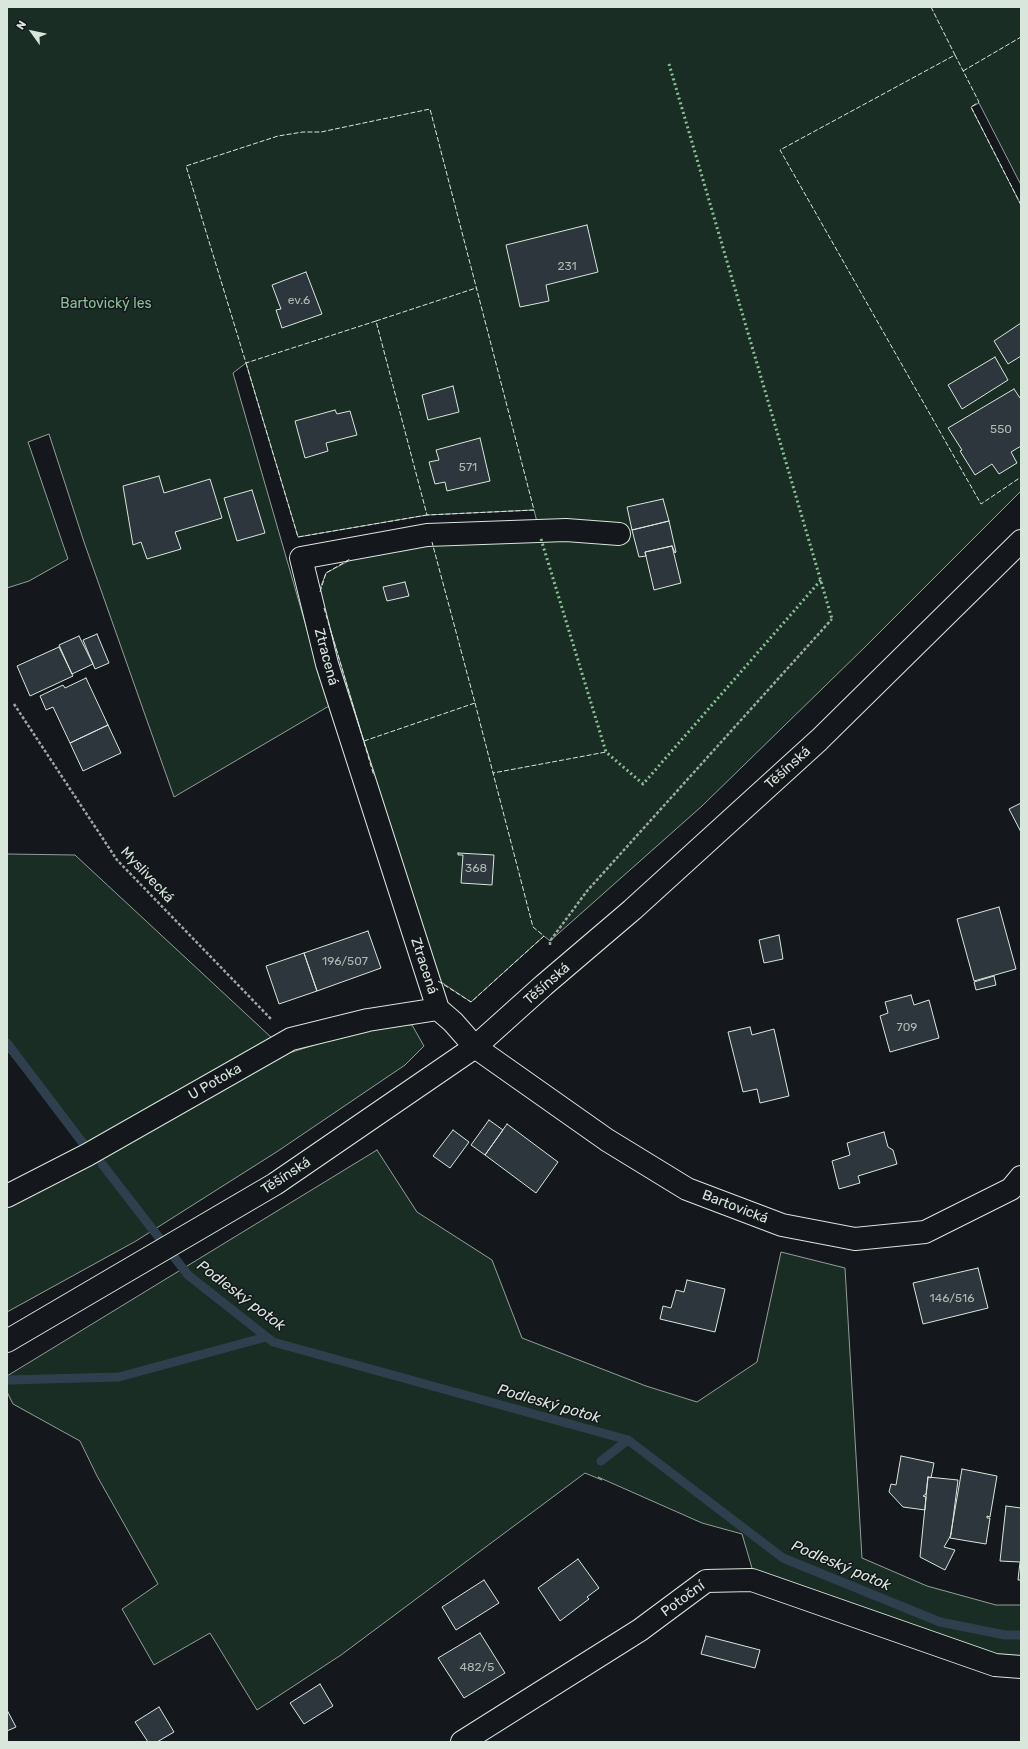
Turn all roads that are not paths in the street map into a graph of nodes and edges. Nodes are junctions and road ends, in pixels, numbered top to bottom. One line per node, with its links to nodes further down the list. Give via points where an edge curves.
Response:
1 (619, 534): 3 (street, Ztracená, via 566,530 427,535 301,558 327,664)
2 (1021, 541): 4 (street, Těšínská, via 819,740 632,910)
3 (438, 1009): 4 (street, Ztracená); 6 (street, U Potoka, via 368,1020 291,1039 87,1155)
4 (475, 1047): 5 (street, Bartovická, via 608,1140 687,1189 782,1225 856,1239 925,1232 1011,1188); 7 (street, Těšínská, via 274,1184)
5 (1021, 1176)
6 (7, 1196)
7 (7, 1341)
8 (1021, 1667): 9 (street, Potoční, via 995,1666 752,1580 706,1581 640,1630)
9 (462, 1742)

